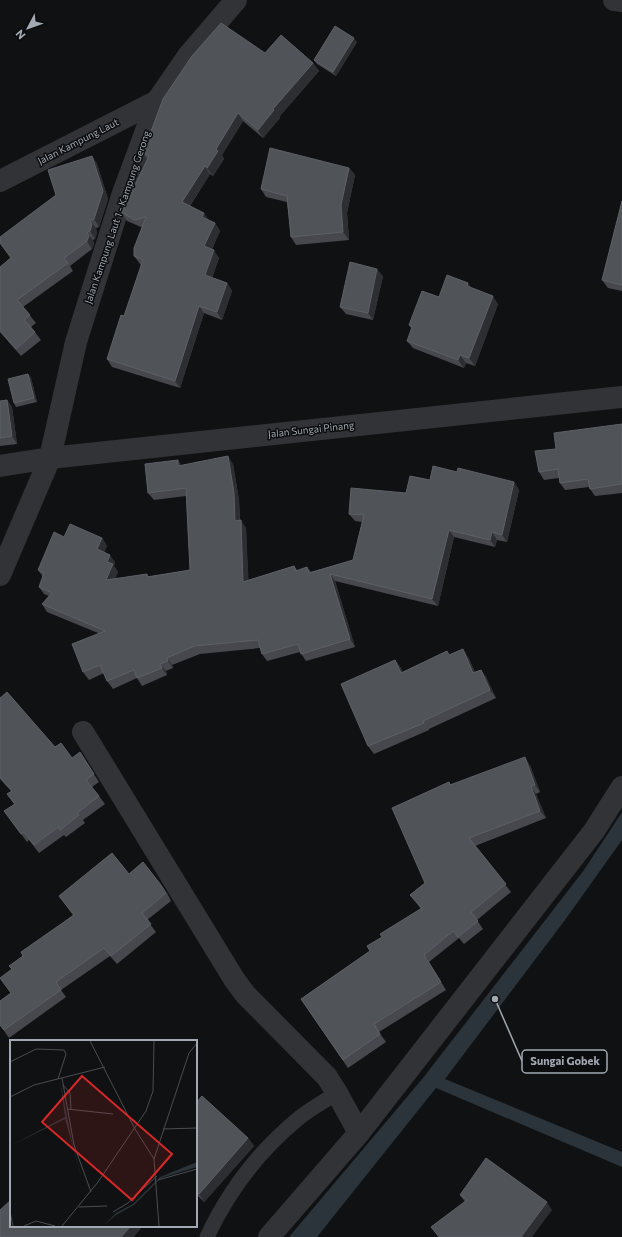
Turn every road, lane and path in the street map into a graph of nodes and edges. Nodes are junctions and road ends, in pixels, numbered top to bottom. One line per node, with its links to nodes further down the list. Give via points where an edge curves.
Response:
1 (236, 0): 4 (street, Jalan Kampung Laut 1 - Kampung Gerong, via 188,56)
2 (614, 0): 3 (street)
3 (622, 1)
4 (156, 102): 5 (street, Jalan Kampung Laut); 7 (street, Jalan Kampung Laut 1 - Kampung Gerong, via 123,193 76,342)
5 (0, 181)
6 (622, 397): 7 (street, Jalan Sungai Pinang)
7 (50, 458): 8 (street, Jalan Sungai Pinang); 9 (street, Jalan Kampung Laut 1 - Kampung Gerong)
8 (0, 466)
9 (0, 575)
10 (83, 732): 12 (street, via 234,979 245,994 327,1077)
11 (622, 788): 13 (street, via 594,831)
12 (337, 1093): 13 (street); 14 (lane, via 300,1117 272,1141 240,1180)
13 (359, 1133): 15 (street)
14 (207, 1237)
15 (269, 1237)

